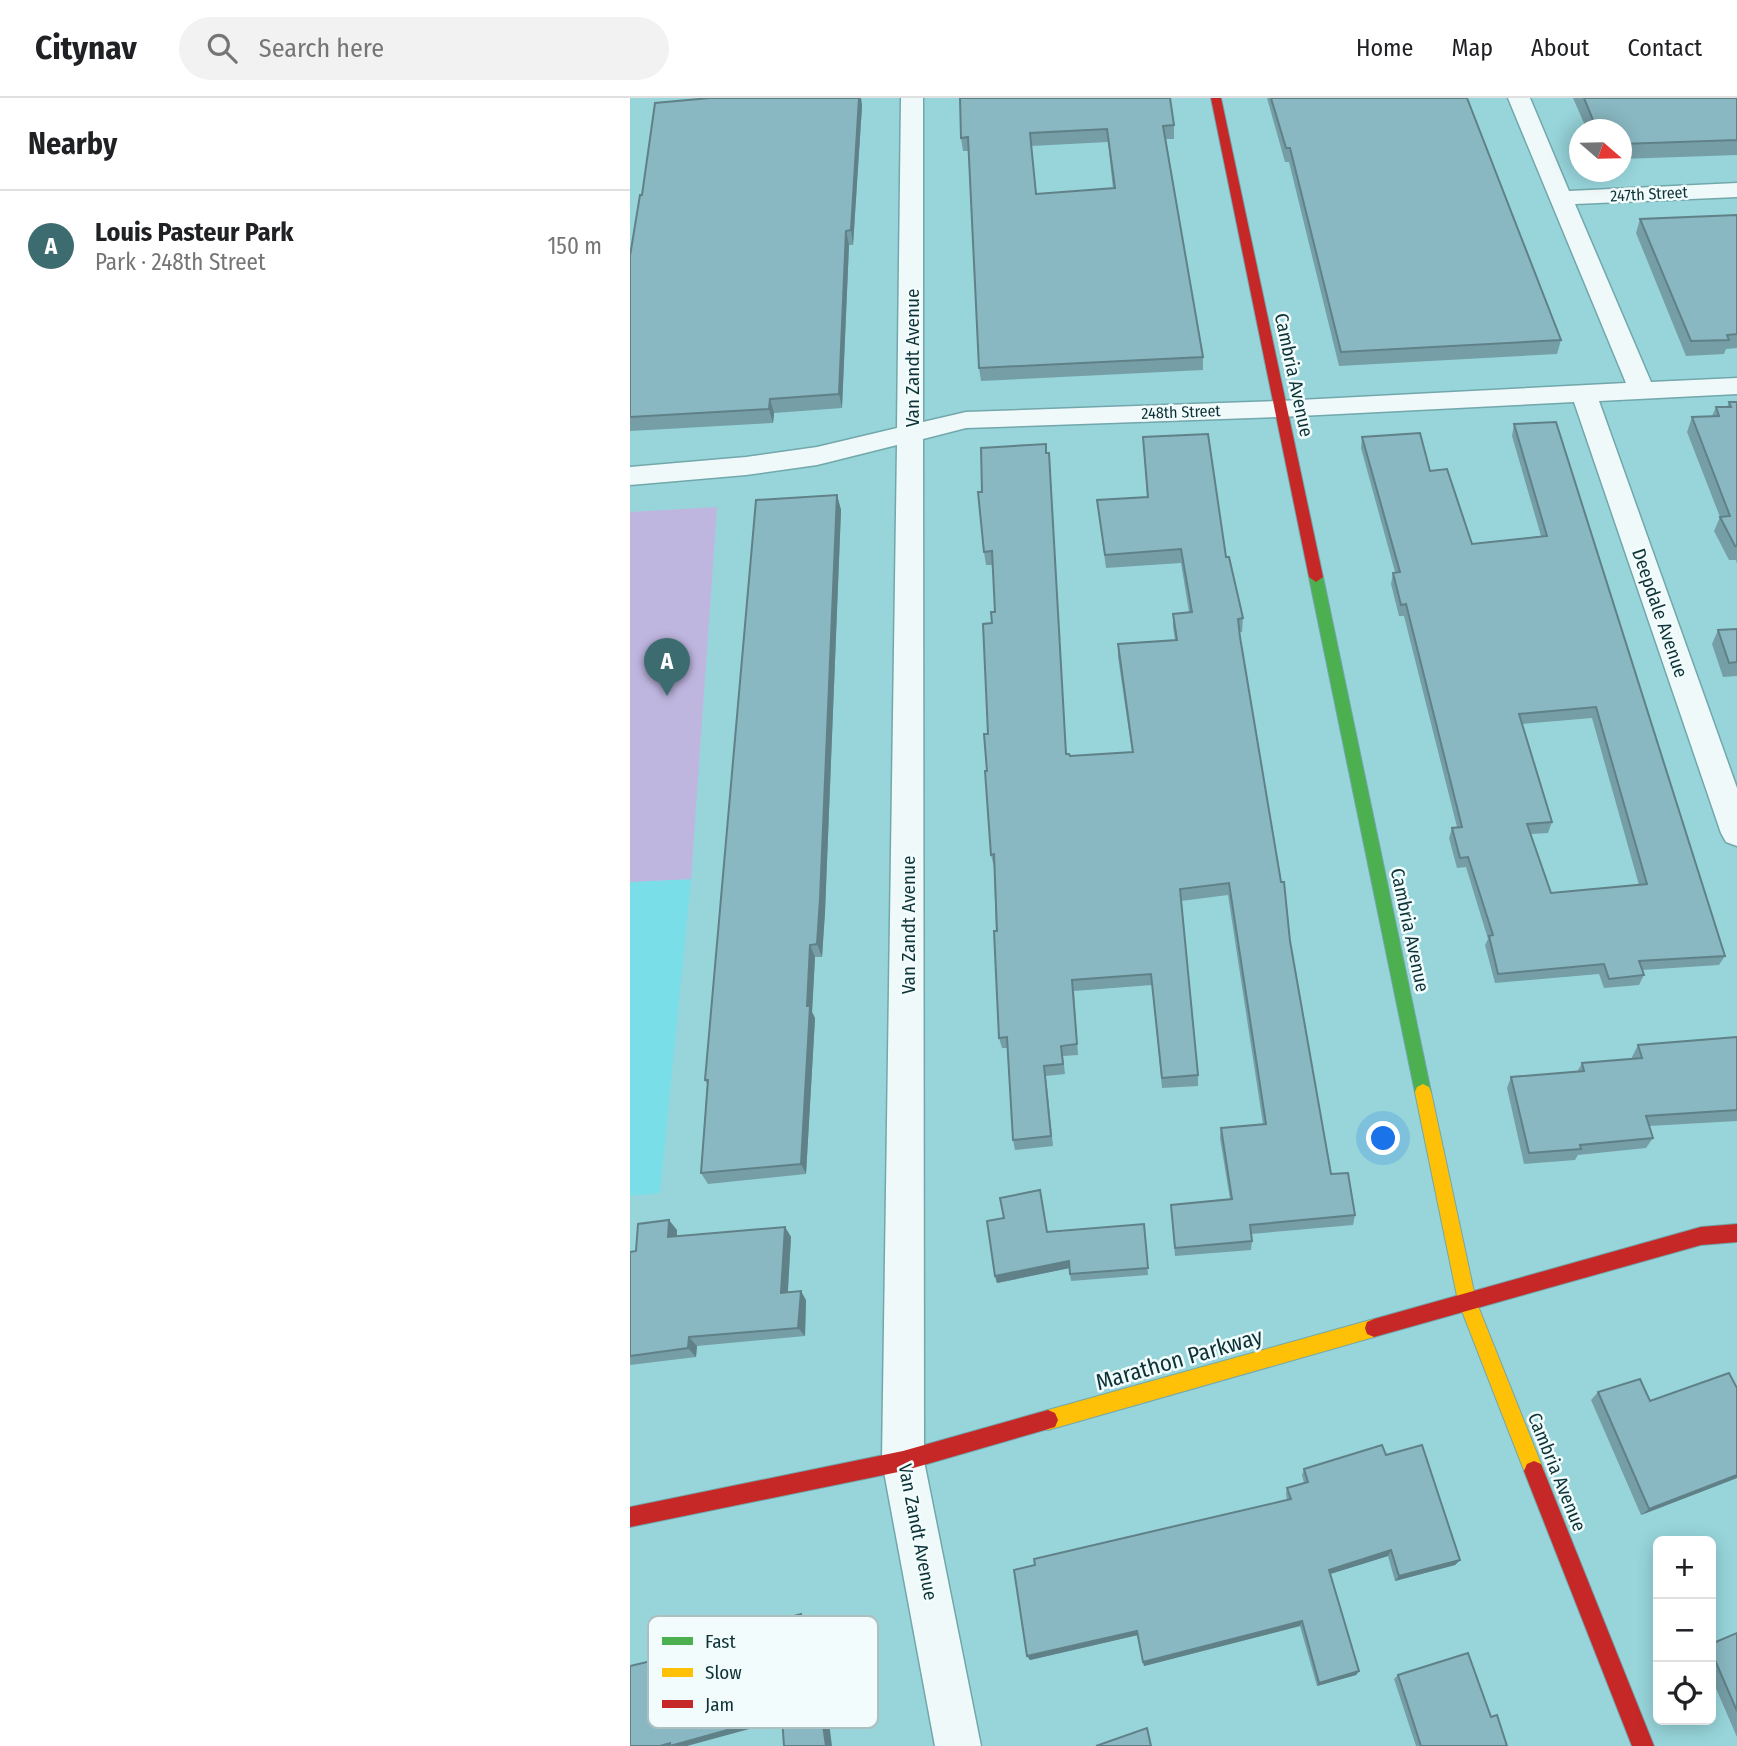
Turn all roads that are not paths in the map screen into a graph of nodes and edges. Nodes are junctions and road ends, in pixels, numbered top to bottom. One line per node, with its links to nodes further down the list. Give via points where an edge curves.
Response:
1 (912, 98): 10 (street, Van Zandt Avenue)
2 (1216, 98): 9 (street, Cambria Avenue)
3 (1519, 98): 5 (street)
4 (1737, 190): 5 (street, 247th Street)
5 (1561, 198): 7 (street)
6 (1737, 386): 7 (street, 248th Street)
7 (1641, 388): 8 (street, 248th Street)
8 (1583, 392): 9 (street, 248th Street); 12 (street, Deepdale Avenue)
9 (1280, 409): 10 (street, 248th Street, via 965,419); 14 (street, Cambria Avenue)
10 (912, 431): 11 (street, 248th Street, via 817,456); 15 (street, Van Zandt Avenue)
11 (630, 476)
12 (1737, 833)
13 (1737, 1233): 14 (street, Marathon Parkway, via 1700,1237)
14 (1467, 1301): 15 (street, Marathon Parkway); 18 (street, Cambria Avenue)
15 (903, 1461): 16 (street, Marathon Parkway); 17 (street, Van Zandt Avenue)
16 (630, 1517)
17 (958, 1746)
18 (1643, 1746)

